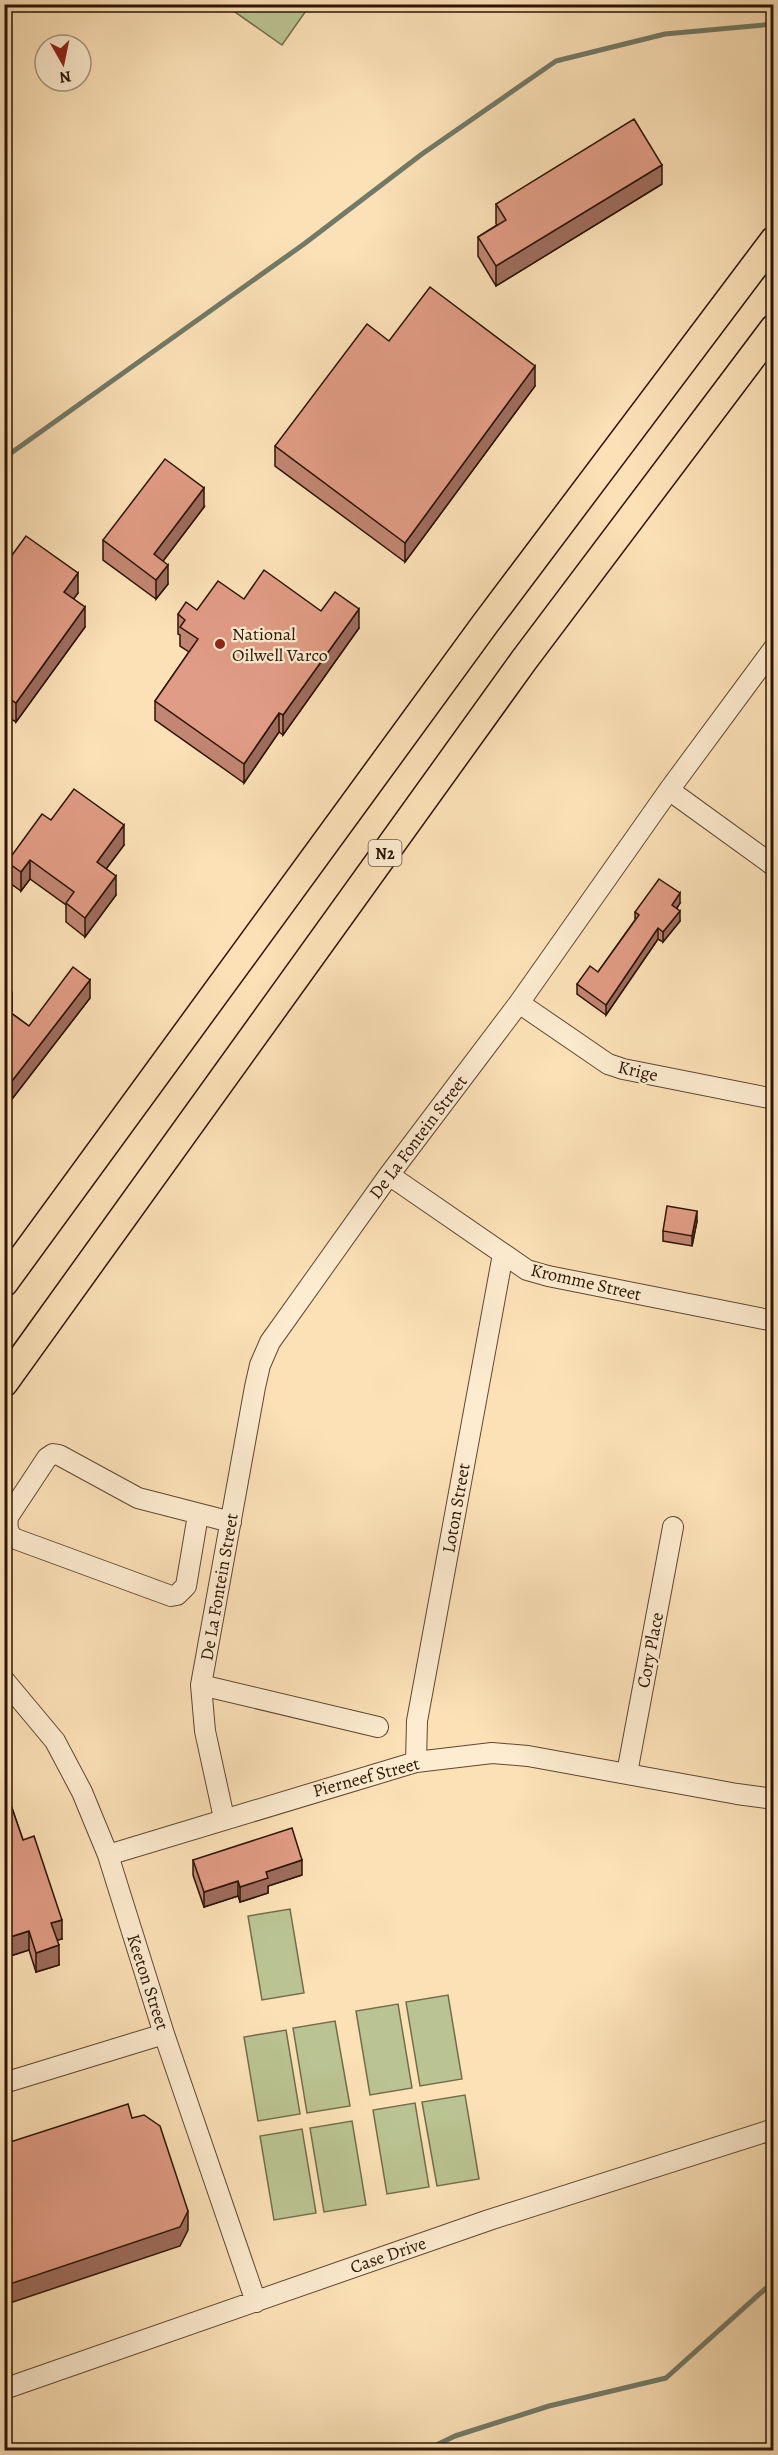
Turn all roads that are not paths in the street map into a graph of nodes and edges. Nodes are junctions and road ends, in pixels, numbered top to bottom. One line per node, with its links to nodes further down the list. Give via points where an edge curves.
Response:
1 (774, 240): 10 (highway, via 492,614)
2 (774, 328): 12 (highway, N2, via 524,660)
3 (774, 648): 4 (street, De La Fontein Street)
4 (669, 790): 5 (street); 6 (street, De La Fontein Street)
5 (774, 866)
6 (519, 1003): 7 (street, Krige, via 608,1064); 8 (street, De La Fontein Street)
7 (774, 1099)
8 (389, 1175): 9 (street, Kromme Street); 14 (street, De La Fontein Street, via 270,1342 255,1387)
9 (503, 1254): 11 (street, Kromme Street, via 527,1270 548,1276); 19 (street, Loton Street, via 417,1721)
10 (4, 1283)
11 (774, 1322)
12 (4, 1383)
13 (198, 1515): 13 (street, via 138,1498 53,1454 46,1458 8,1517 7,1526 13,1538 171,1596 186,1586); 14 (street)
14 (231, 1522): 17 (street, De La Fontein Street)
15 (673, 1527): 20 (street, Cory Place)
16 (4, 1680): 23 (street, Keeton Street, via 55,1741)
17 (201, 1685): 18 (street, De La Fontein Street); 22 (street, De La Fontein Street, via 205,1731)
18 (378, 1727)
19 (416, 1762): 20 (street, Pierneef Street, via 509,1754); 22 (street, Pierneef Street)
20 (627, 1773): 21 (street, Pierneef Street)
21 (774, 1799)
22 (224, 1818): 23 (street, Pierneef Street)
23 (108, 1855): 24 (street, Keeton Street)
24 (164, 2034): 25 (street); 27 (street, Keeton Street)
25 (4, 2083)
26 (774, 2128): 27 (street, Case Drive, via 489,2220)
27 (256, 2302): 28 (street, Case Drive)
28 (4, 2389)

